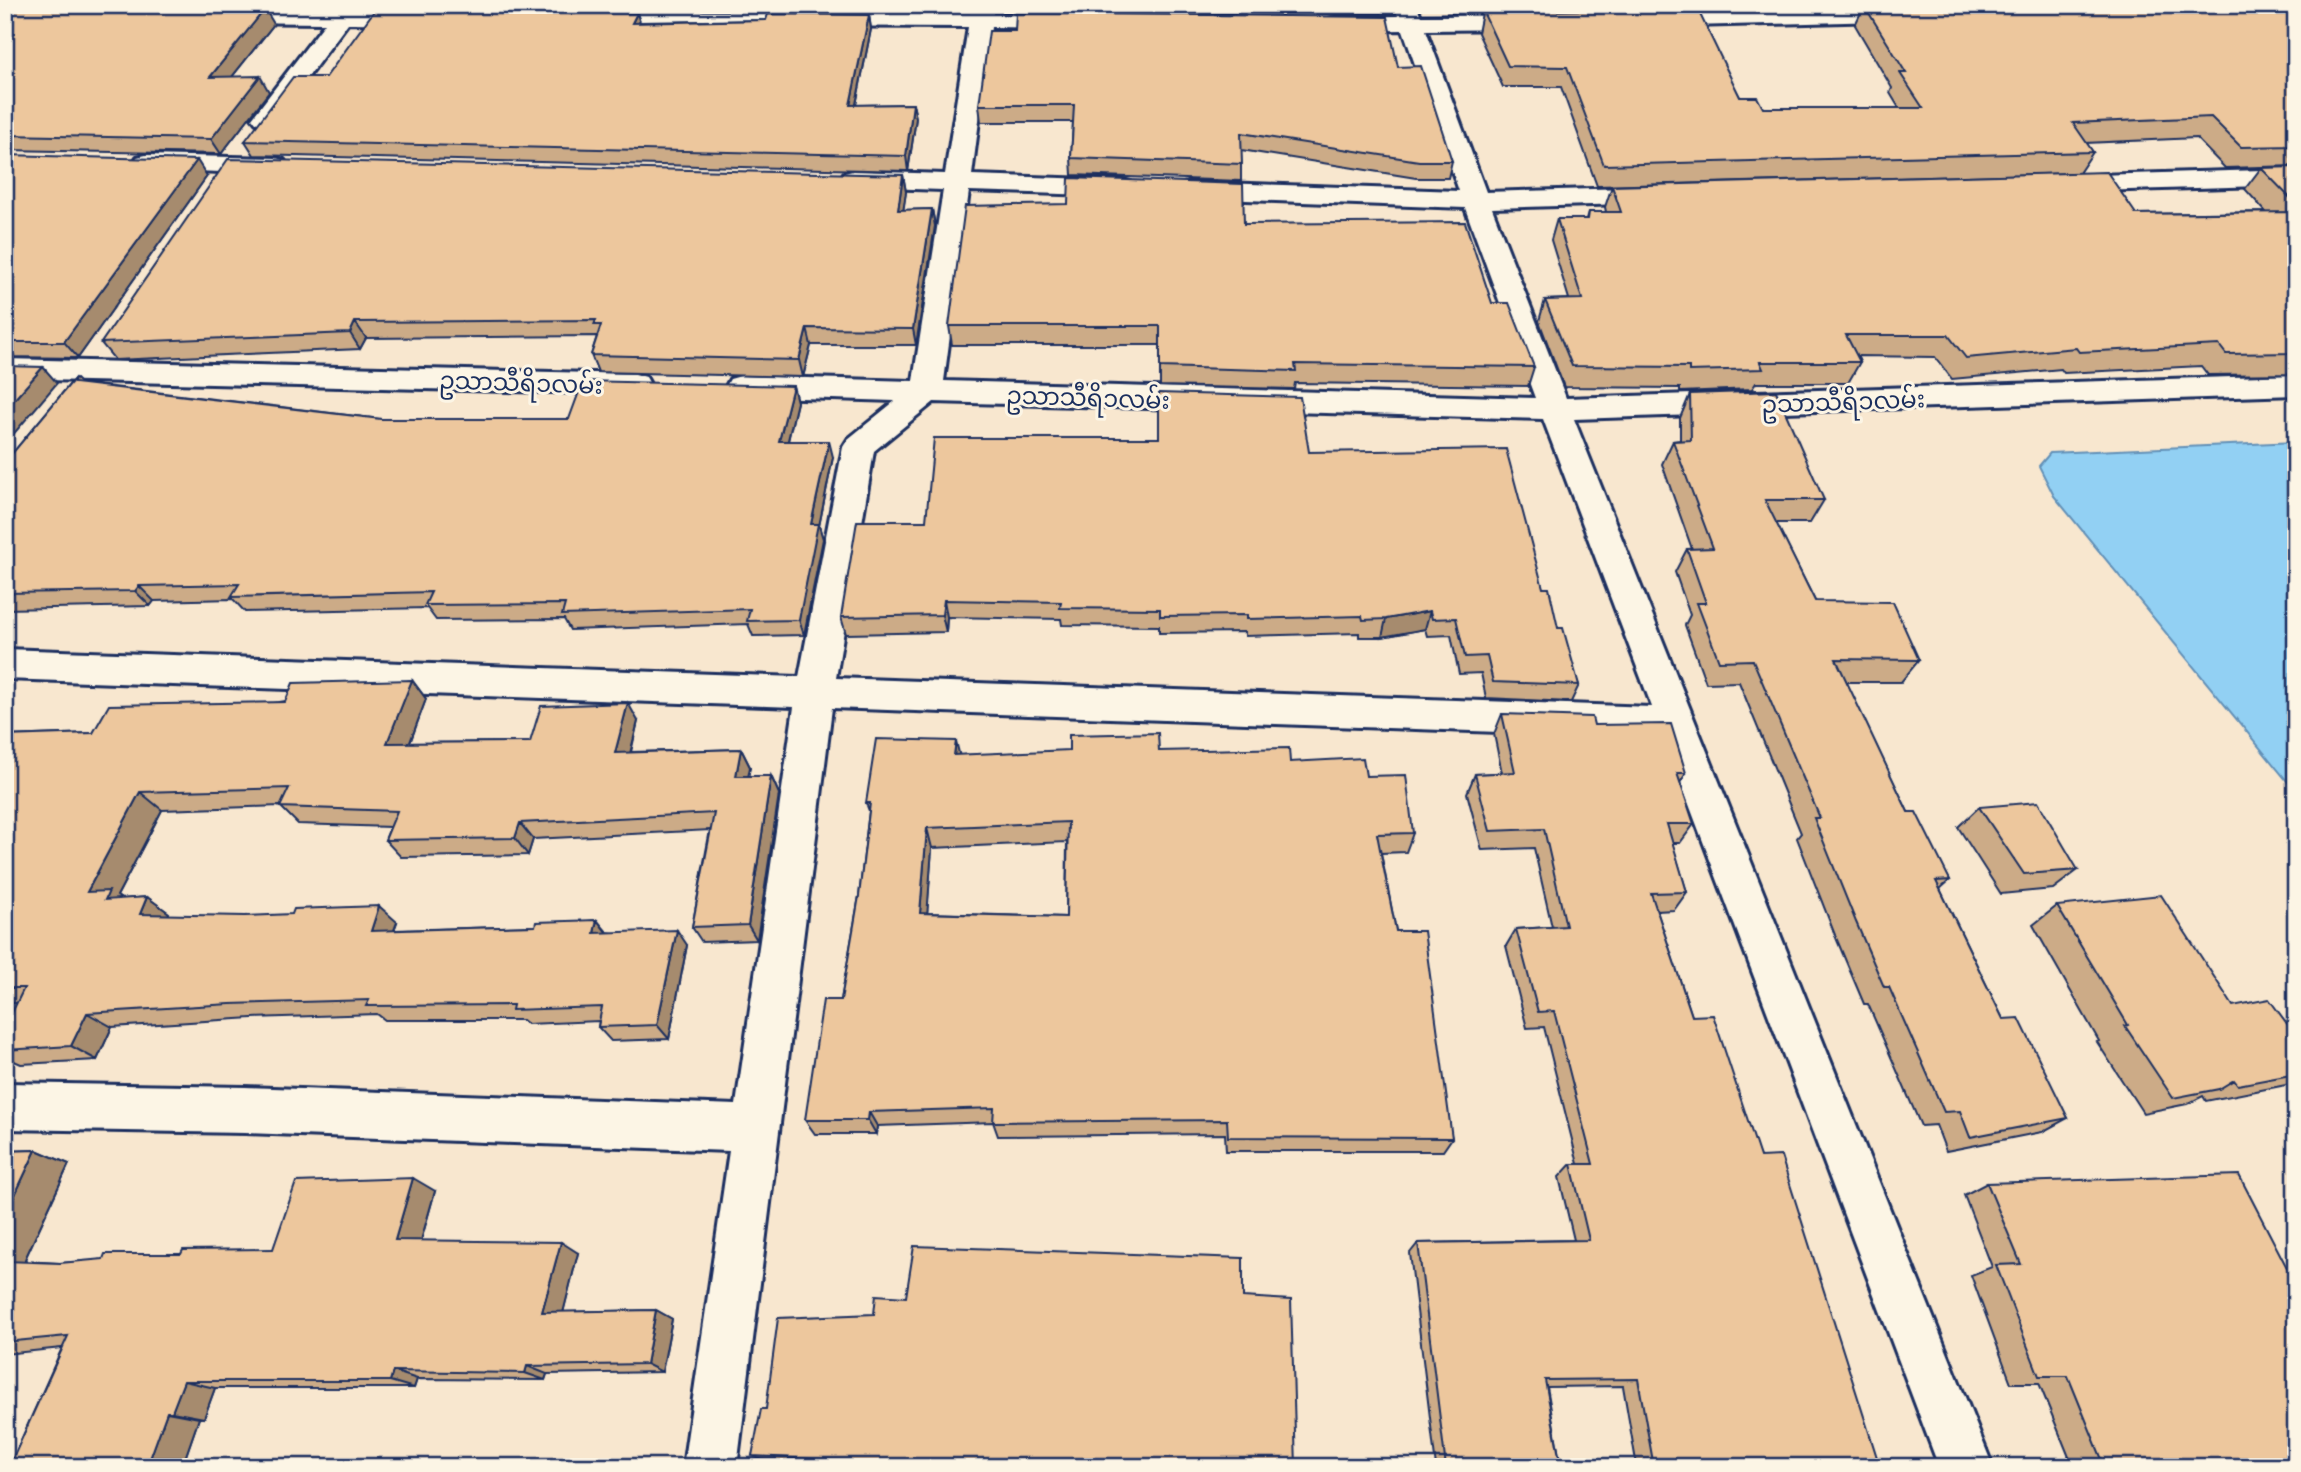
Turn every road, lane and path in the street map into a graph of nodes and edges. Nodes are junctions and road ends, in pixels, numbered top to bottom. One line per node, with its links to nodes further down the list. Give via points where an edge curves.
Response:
1 (345, 11): 3 (street); 6 (street); 14 (street)
2 (983, 13): 7 (street); 9 (street); 17 (street)
3 (187, 14)
4 (1938, 14): 8 (street)
5 (1408, 15): 10 (street); 11 (street); 20 (street)
6 (438, 17)
7 (564, 18)
8 (1633, 20)
9 (1093, 22)
10 (1550, 22)
11 (1315, 23)
12 (124, 162): 14 (street)
13 (298, 166): 14 (street)
14 (222, 176)
15 (2296, 177): 18 (street)
16 (821, 179): 17 (street)
17 (959, 182): 20 (street); 26 (street)
18 (2031, 185)
19 (1683, 194): 20 (street)
20 (1474, 200): 28 (street)
21 (96, 358): 22 (street, ဥသာသီရိ၁လမ်း); 23 (street, ဥသာသီရိ၁လမ်း); 27 (street)
22 (5, 369)
23 (662, 384)
24 (2296, 385): 28 (street, ဥသာသီရိ၁လမ်း)
25 (718, 386): 26 (street, ဥသာသီရိ၁လမ်း)
26 (928, 391): 28 (street, ဥသာသီရိ၁လမ်း); 30 (street, via 859,447)
27 (64, 399)
28 (1556, 409): 31 (street)
29 (5, 664): 30 (street)
30 (816, 694): 31 (street); 33 (street)
31 (1678, 723): 35 (street)
32 (5, 1106): 33 (street)
33 (756, 1129): 34 (street)
34 (710, 1467)
35 (1966, 1467)

